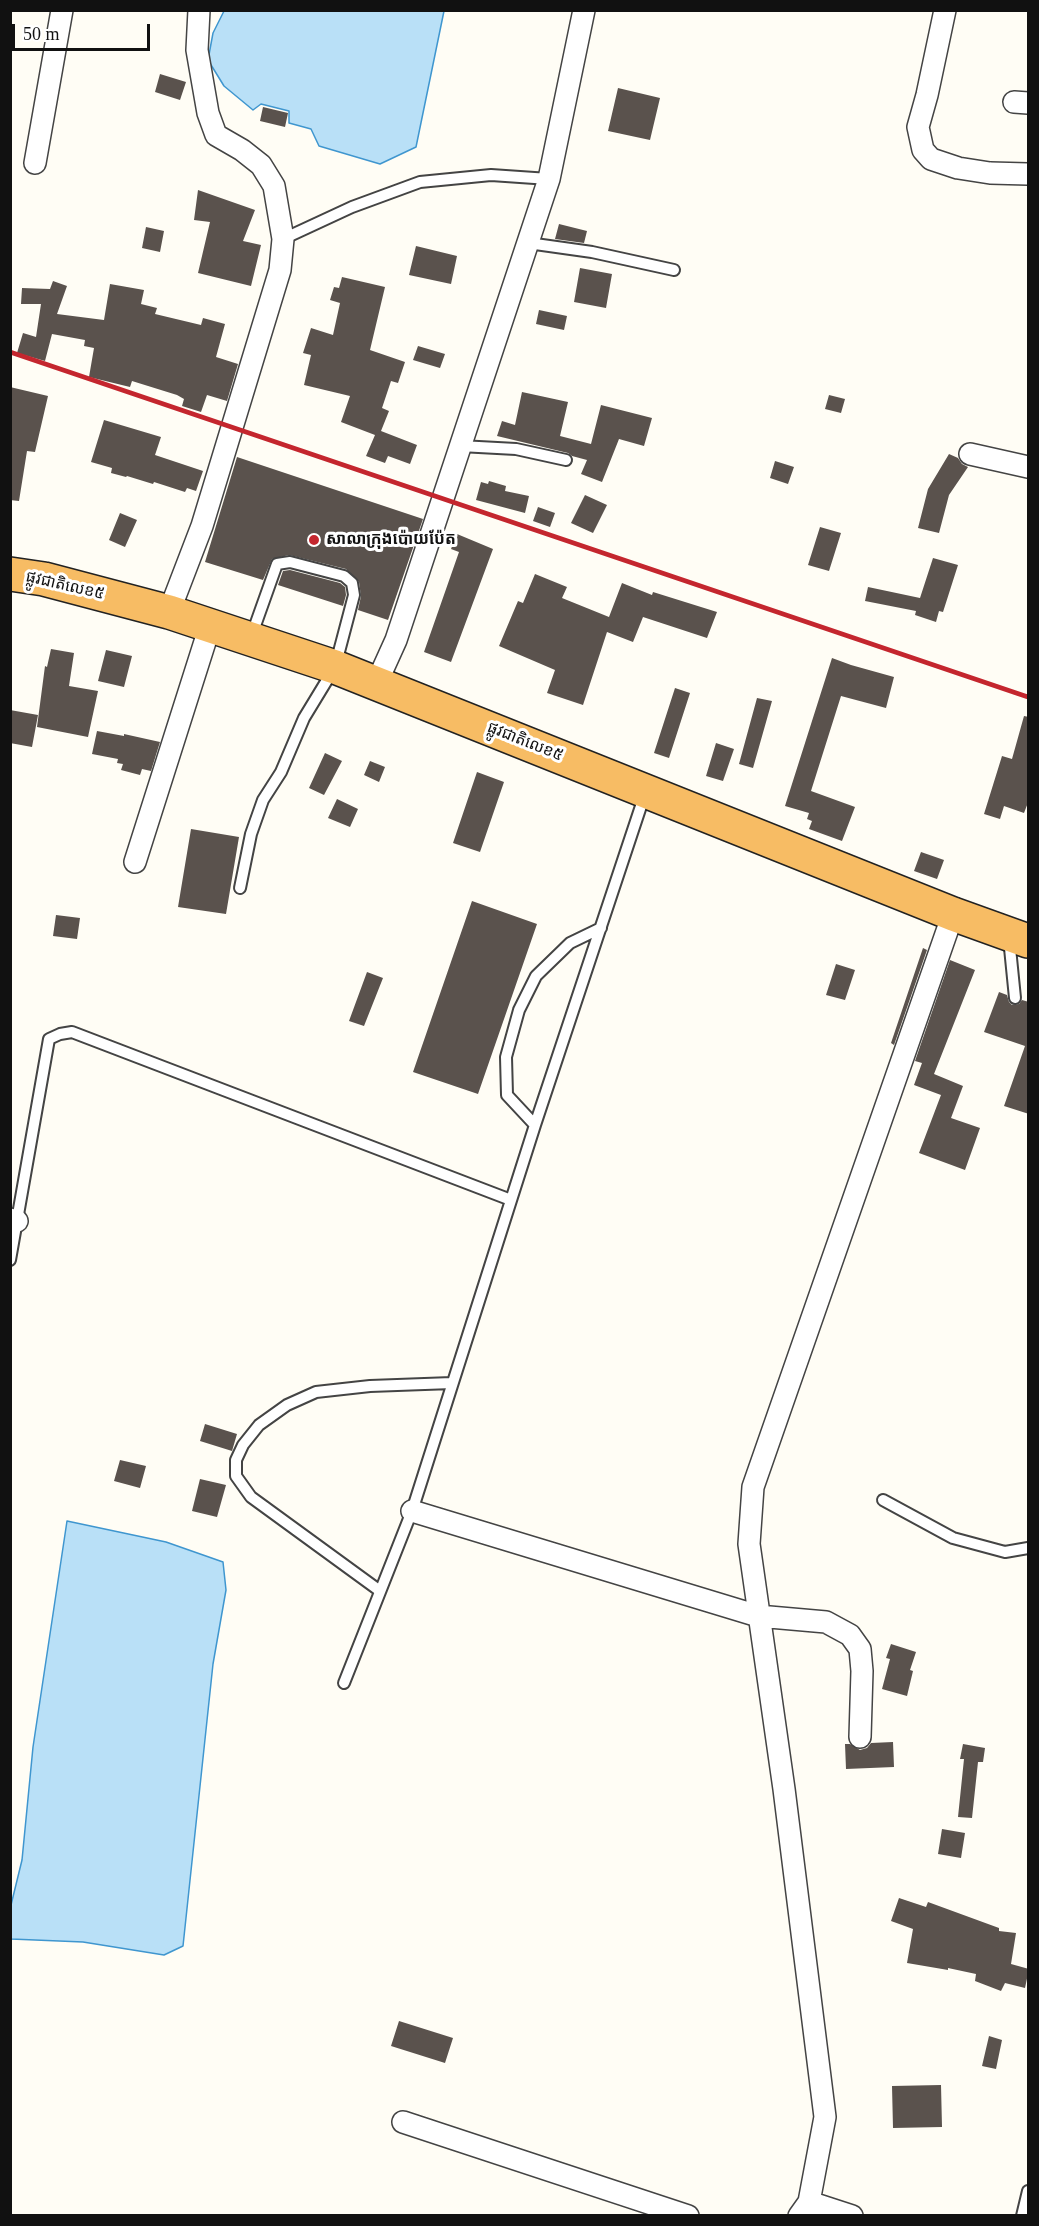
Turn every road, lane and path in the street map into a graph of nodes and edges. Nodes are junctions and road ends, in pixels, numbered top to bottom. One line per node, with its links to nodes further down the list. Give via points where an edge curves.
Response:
1 (62, 10): 5 (street)
2 (199, 10): 8 (street, via 197,50 216,135 261,165 274,186)
3 (584, 10): 7 (street)
4 (945, 10): 6 (street, via 918,127 923,150 932,159 958,168)
5 (34, 163)
6 (1029, 174)
7 (549, 179): 8 (lane, via 491,174 420,182 352,207); 9 (street)
8 (283, 239): 16 (street, via 280,270 202,526)
9 (528, 243): 10 (lane); 11 (street)
10 (674, 270)
11 (460, 446): 13 (lane, via 516,448); 20 (street, via 396,640)
12 (970, 454): 14 (street)
13 (566, 460)
14 (1029, 467)
15 (10, 574): 16 (highway, ផ្លូវជាតិលេខ៥, via 44,579)
16 (169, 612): 17 (highway, ផ្លូវជាតិលេខ៥)
17 (210, 626): 18 (highway, ផ្លូវជាតិលេខ៥); 22 (street)
18 (250, 639): 19 (highway, ផ្លូវជាតិលេខ៥); 19 (lane, via 277,564 290,562 344,576 352,583 354,595)
19 (335, 666): 20 (highway, ផ្លូវជាតិលេខ៥); 23 (lane, via 263,800)
20 (377, 682): 21 (highway, ផ្លូវជាតិលេខ៥)
21 (646, 791): 24 (highway, ផ្លូវជាតិលេខ៥); 25 (lane)
22 (135, 862)
23 (240, 888)
24 (953, 914): 26 (highway, ផ្លូវជាតិលេខ៥); 37 (street, via 753,1487 749,1544)
25 (600, 928): 28 (lane); 28 (lane, via 570,943 537,976 519,1010 506,1057 507,1095)
26 (1018, 937): 27 (lane)
27 (1015, 998)
28 (535, 1125): 29 (lane)
29 (511, 1200): 30 (lane, via 72,1032 49,1040); 32 (lane)
30 (14, 1220): 31 (lane)
31 (10, 1260)
32 (452, 1383): 34 (lane); 36 (lane, via 316,1392 287,1405 259,1425 236,1460 237,1476 251,1497)
33 (883, 1500): 35 (lane, via 953,1538 1005,1552)
34 (412, 1511): 36 (lane); 37 (street)
35 (1029, 1548)
36 (380, 1591): 38 (lane)
37 (758, 1616): 39 (street, via 826,1622 850,1635 860,1649); 42 (street, via 825,2116)
38 (344, 1683)
39 (860, 1737)
40 (404, 2122): 43 (street)
41 (1029, 2191): 45 (lane)
42 (804, 2209): 44 (street)
43 (688, 2216)
44 (852, 2216)
45 (1022, 2216)

